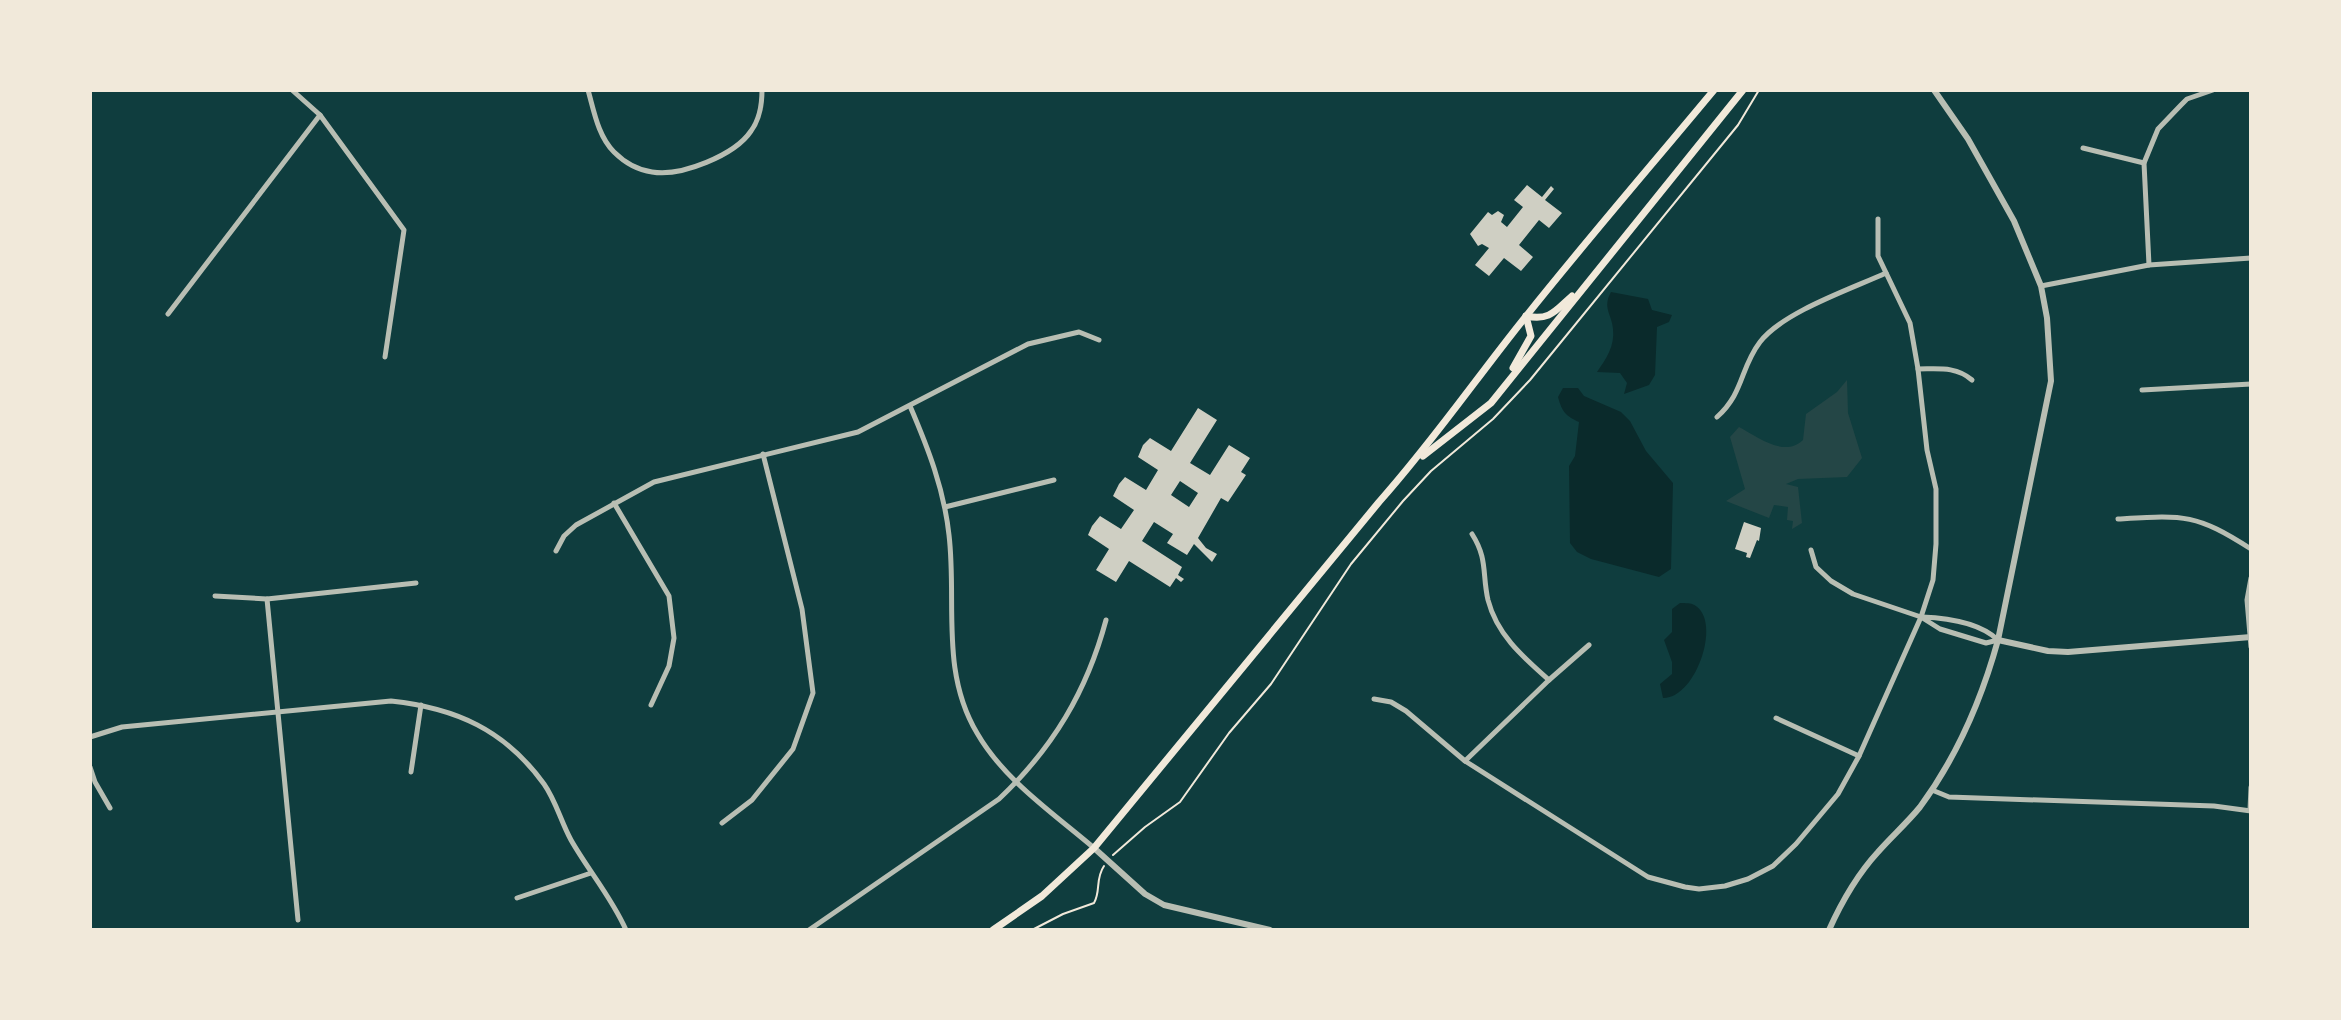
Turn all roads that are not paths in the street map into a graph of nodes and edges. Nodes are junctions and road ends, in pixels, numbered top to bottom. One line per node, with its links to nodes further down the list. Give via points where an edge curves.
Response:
1 (292, 90): 8 (street)
2 (588, 90): 3 (street, via 601,132 615,153 637,168 664,173 738,146 760,113)
3 (762, 90)
4 (1714, 90): 18 (main road)
5 (1743, 90): 15 (main road)
6 (1934, 90): 16 (street, via 2014,221)
7 (2213, 90): 10 (street, via 2187,99 2158,129)
8 (320, 115): 17 (street); 20 (street, via 404,230)
9 (2083, 148): 10 (street)
10 (2144, 163): 13 (street)
11 (1878, 219): 14 (street, via 1878,256)
12 (2251, 258): 13 (street)
13 (2149, 265): 16 (street)
14 (1886, 273): 21 (street, via 1910,323); 27 (street, via 1774,328 1760,342 1730,405)
15 (1590, 280): 18 (main road, via 1551,315); 25 (main road)
16 (2041, 286): 45 (street, via 2051,381)
17 (168, 314)
18 (1526, 316): 25 (main road, via 1531,329 1526,348); 29 (main road)
19 (1099, 340): 26 (street, via 1079,332 1028,344)
20 (385, 357)
21 (1918, 369): 22 (street, via 1953,369); 42 (street, via 1936,489 1933,580)
22 (1972, 380)
23 (2251, 384): 24 (street)
24 (2142, 390)
25 (1491, 403): 29 (main road)
26 (910, 406): 28 (street, via 858,432); 32 (street, via 933,458)
27 (1717, 417)
28 (763, 454): 31 (street, via 654,482); 64 (street, via 802,609 813,693 793,749 752,800)
29 (1415, 462): 65 (main road)
30 (1054, 480): 32 (street)
31 (614, 503): 37 (street, via 576,525); 51 (street, via 669,596 674,638 669,666)
32 (945, 507): 59 (street, via 951,648 959,691 976,732)
33 (2118, 519): 35 (street, via 2195,519)
34 (1472, 534): 48 (street, via 1482,549 1488,600 1501,630)
35 (2251, 549)
36 (1811, 550): 42 (street, via 1816,567 1831,581)
37 (556, 551)
38 (2251, 578): 44 (street)
39 (416, 583): 41 (street)
40 (215, 596): 41 (street)
41 (267, 599): 52 (street)
42 (1921, 617): 45 (street, via 1989,631); 45 (street, via 1940,629 1986,643); 55 (street)
43 (1106, 620): 59 (street, via 1071,712)
44 (2250, 637): 45 (street, via 2068,652); 47 (street)
45 (1998, 640): 61 (street, via 1969,719)
46 (1589, 645): 48 (street)
47 (2251, 647)
48 (1549, 680): 56 (street)
49 (1374, 699): 56 (street, via 1406,711)
50 (421, 705): 52 (street, via 391,701); 58 (street); 66 (street, via 463,717 504,740 545,785)
51 (651, 705)
52 (277, 712): 54 (street, via 122,727); 68 (street)
53 (1776, 718): 55 (street)
54 (90, 737)
55 (1859, 756): 56 (street, via 1838,794 1773,866 1748,879 1699,889 1648,877)
56 (1465, 761)
57 (90, 767): 62 (street)
58 (411, 772)
59 (1017, 782): 65 (street); 70 (street)
60 (2251, 787): 63 (street)
61 (1932, 790): 63 (street, via 1949,797); 73 (street, via 1860,873)
62 (110, 808)
63 (2251, 811)
64 (722, 823)
65 (1094, 848): 71 (main road, via 1042,896); 72 (street, via 1164,905)
66 (591, 873): 67 (street); 69 (street)
67 (517, 898)
68 (298, 920)
69 (626, 930)
70 (809, 930)
71 (993, 930)
72 (1270, 930)
73 (1829, 930)

